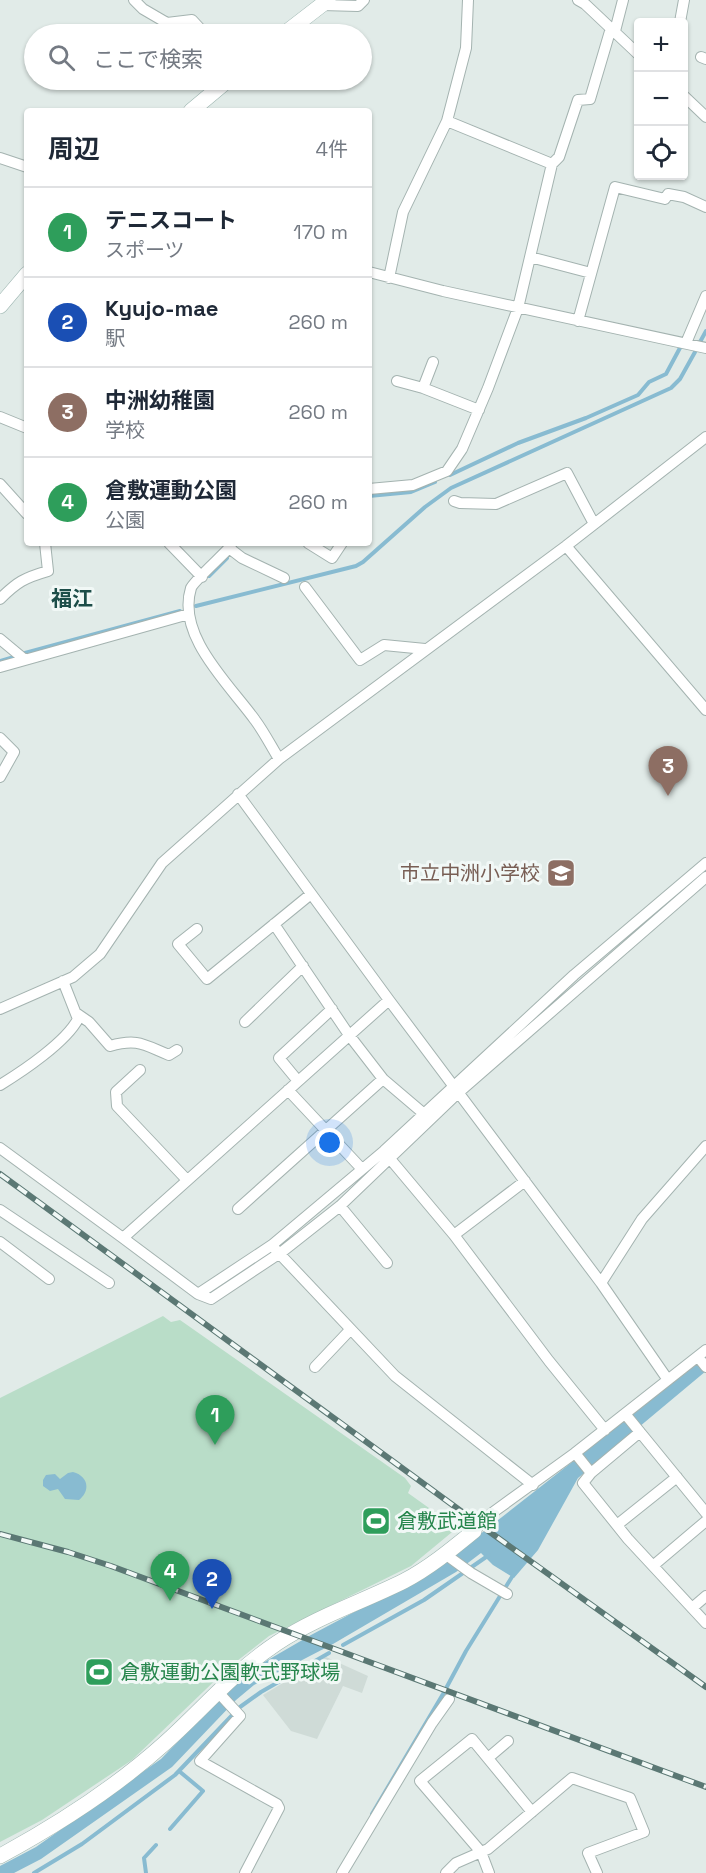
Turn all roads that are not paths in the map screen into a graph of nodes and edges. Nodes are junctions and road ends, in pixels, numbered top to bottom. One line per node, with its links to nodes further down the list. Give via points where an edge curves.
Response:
1 (134, 0): 9 (street, via 167,23 192,20)
2 (364, 0): 7 (street, via 358,6)
3 (468, 0): 17 (street, via 466,48)
4 (578, 0): 11 (street)
5 (622, 0): 11 (street)
6 (684, 0): 8 (street)
7 (325, 3): 10 (street)
8 (681, 18)
9 (196, 24)
10 (297, 24)
11 (613, 30): 12 (street); 19 (street, via 590,99 578,100 559,157)
12 (634, 49)
13 (216, 90): 15 (street)
14 (688, 100): 16 (street)
15 (195, 108)
16 (706, 117)
17 (447, 121): 19 (street); 26 (street, via 403,212)
18 (0, 158): 20 (street)
19 (552, 164): 22 (street)
20 (24, 165)
21 (706, 207): 24 (street, via 684,197 668,194 665,200 615,187)
22 (530, 257): 24 (street); 29 (street)
23 (372, 273): 26 (street)
24 (591, 273): 30 (street)
25 (24, 278): 28 (street)
26 (388, 278): 29 (street)
27 (706, 296): 31 (street)
28 (0, 306)
29 (518, 308): 30 (street); 36 (street)
30 (578, 321): 31 (street)
31 (686, 343): 32 (street)
32 (706, 348)
33 (433, 362): 35 (street)
34 (397, 381): 35 (street)
35 (423, 388): 36 (street)
36 (479, 410): 41 (street, via 462,449 447,471 413,485)
37 (0, 417): 38 (street)
38 (24, 427)
39 (706, 437): 44 (street)
40 (0, 484): 43 (street)
41 (372, 489)
42 (454, 501): 44 (street, via 496,504 567,473)
43 (24, 511)
44 (594, 524): 49 (street)
45 (45, 546): 54 (street, via 48,571 16,583)
46 (172, 546): 51 (street)
47 (313, 546): 48 (street, via 332,558)
48 (340, 546)
49 (566, 546): 57 (street); 60 (street)
50 (231, 548): 51 (street); 52 (street, via 242,558)
51 (202, 577): 55 (street, via 192,587)
52 (284, 578)
53 (304, 587): 57 (street, via 360,660 384,645)
54 (0, 600)
55 (189, 614): 58 (street); 62 (street, via 194,635)
56 (0, 639): 58 (street)
57 (425, 649): 62 (street)
58 (24, 659): 59 (street)
59 (0, 667)
60 (706, 710)
61 (0, 738): 63 (street, via 14,752)
62 (279, 759): 64 (street)
63 (0, 777)
64 (238, 794): 67 (street); 71 (street, via 162,863 100,954)
65 (706, 863): 83 (street, via 574,975)
66 (706, 877): 83 (street)
67 (311, 894): 68 (street); 72 (street)
68 (274, 924): 69 (street, via 207,979 178,944); 70 (street)
69 (197, 929)
70 (303, 966): 74 (street); 76 (street)
71 (63, 981): 73 (street); 75 (street)
72 (389, 999): 77 (street); 83 (street)
73 (0, 1009)
74 (332, 1009): 77 (street); 81 (street, via 279,1058)
75 (76, 1012): 78 (street, via 110,1046 127,1041 170,1055); 82 (street, via 78,1019 73,1029)
76 (245, 1022)
77 (349, 1035): 80 (street); 81 (street)
78 (177, 1050)
79 (140, 1070): 91 (street, via 116,1092 117,1106)
80 (383, 1079): 85 (street); 86 (street)
81 (298, 1081): 84 (street)
82 (0, 1085)
83 (456, 1089): 85 (street); 89 (street); 92 (street)
84 (288, 1090): 86 (street); 91 (street)
85 (423, 1113): 89 (street)
86 (326, 1131): 90 (street); 94 (street)
87 (706, 1146): 103 (street, via 642,1219)
88 (0, 1148): 97 (street)
89 (386, 1155): 90 (street); 93 (street); 96 (street)
90 (362, 1168): 99 (street)
91 (187, 1180): 97 (street)
92 (525, 1181): 96 (street); 103 (street)
93 (339, 1206): 99 (street); 100 (street)
94 (238, 1209)
95 (0, 1210): 102 (street)
96 (454, 1235): 109 (street)
97 (123, 1238): 99 (street, via 198,1294)
98 (0, 1242): 101 (street)
99 (275, 1250): 104 (street)
100 (387, 1263)
101 (50, 1279)
102 (109, 1283)
103 (601, 1283): 107 (street)
104 (350, 1330): 106 (street); 114 (street, via 395,1376)
105 (703, 1358): 107 (street)
106 (315, 1367)
107 (668, 1380): 108 (street)
108 (627, 1416): 109 (street); 110 (street)
109 (605, 1430): 111 (street)
110 (639, 1431): 112 (street); 113 (street)
111 (576, 1455): 112 (street); 114 (street)
112 (590, 1471): 117 (street, via 583,1483)
113 (677, 1477): 115 (street); 117 (street)
114 (532, 1485): 118 (street)
115 (706, 1513)
116 (706, 1521): 120 (street)
117 (617, 1525): 120 (street)
118 (474, 1531): 119 (street)
119 (447, 1555): 121 (street); 125 (street, via 406,1580 284,1638 249,1663)
120 (654, 1565): 123 (street)
121 (504, 1592)
122 (706, 1596): 123 (street)
123 (692, 1608): 124 (street)
124 (706, 1623)
125 (219, 1693): 133 (street, via 136,1768 80,1809); 134 (street, via 240,1716 200,1761 279,1808)
126 (449, 1699): 129 (street)
127 (508, 1741): 128 (street)
128 (488, 1758): 130 (street, via 472,1739); 131 (street)
129 (407, 1765): 130 (street); 135 (street)
130 (420, 1781): 132 (street)
131 (532, 1812): 132 (street); 138 (street, via 572,1778 630,1798 644,1832 588,1853)
132 (481, 1852): 136 (street, via 456,1863); 137 (street)
133 (0, 1856)
134 (245, 1873)
135 (342, 1873)
136 (446, 1873)
137 (489, 1873)
138 (597, 1873)

